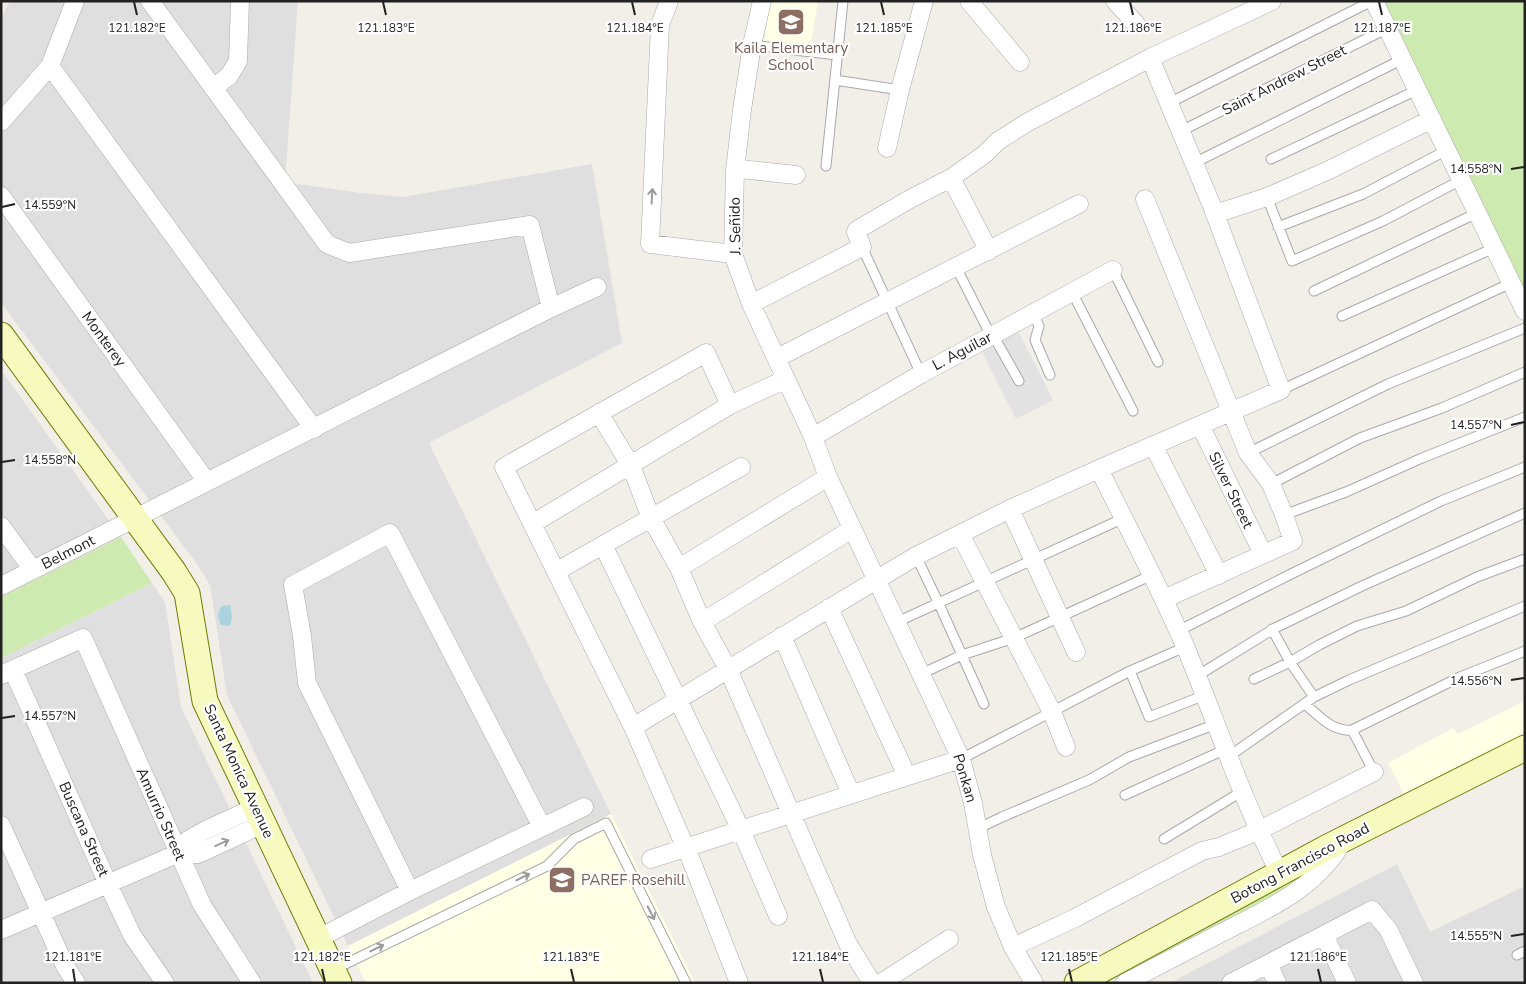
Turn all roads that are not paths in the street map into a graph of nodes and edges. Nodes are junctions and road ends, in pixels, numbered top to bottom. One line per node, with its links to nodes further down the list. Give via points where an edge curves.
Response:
1 (75, 1): 19 (street)
2 (150, 1): 21 (street)
3 (240, 1): 21 (street, via 238,61 228,76)
4 (669, 1): 47 (street, one-way to 4, via 650,244 660,24)
5 (762, 1): 14 (street, J. Señido)
6 (843, 1): 15 (lane)
7 (924, 1): 22 (street)
8 (969, 1): 18 (street)
9 (1115, 1): 12 (street)
10 (1272, 1): 16 (street)
11 (1373, 1): 13 (street); 24 (lane)
12 (1136, 24)
13 (1388, 28): 17 (street); 27 (lane, Saint Andrew Street)
14 (752, 45): 15 (lane); 33 (street, J. Señido)
15 (837, 54): 20 (lane)
16 (1150, 58): 24 (street); 35 (street, via 1028,122)
17 (1403, 59): 23 (street); 31 (lane)
18 (1020, 62)
19 (50, 66): 26 (street); 77 (street)
20 (835, 80): 22 (lane); 32 (lane)
21 (213, 88): 56 (street, via 327,244 349,253 530,225)
22 (900, 90): 28 (street)
23 (1418, 90): 25 (street); 30 (lane)
24 (1169, 103): 27 (street)
25 (1432, 118): 29 (street); 38 (street)
26 (1, 122)
27 (1181, 131): 31 (street)
28 (887, 148)
29 (1447, 150): 36 (street); 43 (lane, via 1362,194)
30 (1271, 159)
31 (1194, 163): 41 (street)
32 (826, 166)
33 (735, 170): 34 (street); 47 (street, J. Señido)
34 (796, 175)
35 (951, 178): 44 (street, via 857,230); 46 (street)
36 (1461, 180): 42 (street); 43 (lane, via 1383,221 1292,261)
37 (1, 196): 86 (street, Monterey)
38 (1267, 197): 41 (street); 43 (lane)
39 (1145, 200): 73 (street)
40 (1078, 204): 46 (street)
41 (1215, 214): 70 (street)
42 (1477, 214): 45 (street); 52 (lane)
43 (1278, 227)
44 (862, 247): 54 (lane); 55 (street)
45 (1494, 248): 50 (street); 59 (lane)
46 (989, 251): 48 (street)
47 (733, 254): 55 (street, J. Señido)
48 (956, 268): 54 (street); 62 (lane)
49 (1113, 270): 53 (street, L. Aguilar); 64 (lane)
50 (1511, 283): 57 (street); 70 (lane)
51 (597, 287): 56 (street, Belmont)
52 (1314, 291)
53 (1072, 292): 58 (street, L. Aguilar); 72 (lane)
54 (887, 301): 63 (street); 66 (lane)
55 (751, 304): 63 (street, J. Señido)
56 (552, 308): 77 (street, Belmont)
57 (1525, 311)
58 (1033, 313): 62 (street, L. Aguilar); 67 (lane, via 1039,326 1035,340)
59 (1342, 316)
60 (1525, 328): 80 (lane, via 1388,384)
61 (1, 335): 91 (street, Santa Monica Avenue)
62 (992, 335): 66 (street, L. Aguilar); 69 (lane)
63 (777, 358): 68 (street, J. Señido)
64 (1158, 362)
65 (1525, 372): 87 (lane, via 1442,408 1360,438)
66 (921, 374): 78 (street, L. Aguilar)
67 (1050, 375)
68 (786, 379): 71 (street); 78 (street, J. Señido)
69 (1019, 381)
70 (1281, 390): 73 (street)
71 (730, 405): 74 (street, via 706,353); 81 (street)
72 (1133, 411)
73 (1232, 411): 76 (street); 80 (street)
74 (599, 413): 81 (street); 94 (street, via 504,467)
75 (1525, 417): 90 (lane)
76 (1200, 425): 79 (street); 99 (street, Silver Street)
77 (314, 429): 86 (street, Belmont)
78 (813, 437): 85 (street, J. Señido)
79 (1153, 445): 84 (street); 107 (street)
80 (1248, 453): 87 (street)
81 (631, 466): 92 (street); 94 (street)
82 (741, 467): 92 (street)
83 (1525, 467): 119 (lane, via 1441,501)
84 (1099, 469): 88 (street); 93 (street)
85 (828, 477): 96 (street, J. Señido); 103 (street)
86 (208, 482): 91 (street, Belmont)
87 (1271, 484): 90 (street)
88 (1010, 509): 97 (street); 101 (street)
89 (1525, 513): 118 (lane)
90 (1284, 515): 99 (street, via 1292,541)
91 (134, 518): 104 (street, Belmont); 153 (street, Santa Monica Avenue, via 187,592 205,701)
92 (651, 518): 98 (street); 103 (street)
93 (1124, 518): 101 (lane); 106 (street)
94 (532, 524): 105 (street)
95 (1, 526): 104 (street)
96 (852, 529): 108 (street, Ponkan); 116 (street)
97 (960, 534): 100 (street); 109 (street)
98 (602, 545): 105 (street); 135 (street)
99 (1263, 554): 107 (street)
100 (916, 556): 108 (street); 112 (lane)
101 (1032, 559): 109 (lane); 115 (street)
102 (1525, 559): 126 (lane, via 1477,577 1406,611 1357,626)
103 (679, 568): 116 (street)
104 (33, 570): 110 (street, Belmont)
105 (557, 571): 140 (street)
106 (1152, 574): 111 (street); 115 (lane)
107 (1219, 575): 111 (street)
108 (876, 579): 114 (street); 117 (street, Ponkan)
109 (985, 583): 112 (lane); 121 (street)
110 (1, 586)
111 (1164, 600): 119 (street)
112 (939, 604): 117 (lane); 125 (lane)
113 (1525, 606): 134 (lane)
114 (829, 608): 120 (street); 147 (street)
115 (1060, 617): 121 (lane); 124 (street)
116 (702, 622): 127 (street)
117 (897, 622): 130 (street, Ponkan)
118 (1272, 629): 126 (lane); 131 (lane)
119 (1178, 631): 122 (street)
120 (782, 636): 127 (street); 149 (street)
121 (1014, 638): 125 (lane); 138 (street)
122 (1185, 647): 128 (lane); 131 (street)
123 (1525, 651): 141 (lane, via 1460,677)
124 (1076, 652)
125 (962, 655): 130 (lane); 136 (lane)
126 (1290, 662): 132 (lane); 134 (lane)
127 (728, 669): 135 (street); 152 (street)
128 (1130, 671): 133 (lane, via 1149,717); 138 (lane)
129 (7, 672): 162 (street, Amurrio Street, via 83,638); 165 (street, Buscana Street)
130 (921, 674): 145 (street, Ponkan)
131 (1197, 676): 133 (street)
132 (1254, 680)
133 (1205, 695): 139 (street)
134 (1314, 697): 137 (lane)
135 (678, 700): 140 (street); 157 (street)
136 (984, 704)
137 (1306, 705): 141 (lane, via 1325,722 1343,731); 144 (lane)
138 (1052, 712): 142 (street); 145 (lane)
139 (1216, 724): 144 (street); 156 (lane, via 1129,757 1088,780)
140 (633, 727): 161 (street)
141 (1352, 730): 146 (lane)
142 (1066, 747)
143 (1525, 748): 160 (street, Botong Francisco Road)
144 (1227, 753): 148 (street); 150 (lane)
145 (961, 759): 147 (street); 156 (street, Ponkan)
146 (1374, 772): 158 (street)
147 (907, 776): 149 (street)
148 (1242, 792): 158 (street); 159 (lane)
149 (851, 794): 152 (street)
150 (1126, 795)
151 (584, 807): 155 (street)
152 (793, 813): 157 (street); 181 (street, via 848,944)
153 (260, 816): 162 (street, via 204,831 188,840); 171 (street, Santa Monica Avenue)
154 (1, 825): 167 (street)
155 (542, 827): 166 (street); 166 (street, via 390,533 294,585 307,682)
156 (977, 829): 173 (street, Ponkan, via 996,907)
157 (741, 830): 161 (street); 168 (street)
158 (1258, 831): 164 (street); 173 (street, via 1202,851)
159 (1164, 838)
160 (1344, 839): 164 (street, Botong Francisco Road); 185 (street, via 1325,868 1290,897)
161 (686, 848): 163 (street); 180 (street)
162 (179, 853): 165 (street); 178 (street, Amurrio Street, via 202,905)
163 (651, 859)
164 (1280, 874): 184 (street, Botong Francisco Road)
165 (108, 884): 167 (street); 177 (street, Buscana Street, via 132,935)
166 (410, 891): 171 (street)
167 (42, 913): 169 (street); 176 (street)
168 (778, 916)
169 (1, 930)
170 (1324, 935): 174 (street); 188 (street); 189 (street, via 1372,910 1388,929)
171 (318, 938): 175 (street, Santa Monica Avenue)
172 (949, 939): 182 (street)
173 (1013, 947): 183 (street, Ponkan)
174 (1268, 964): 186 (street); 187 (street)
175 (336, 976): 179 (lane, one-way to 179, via 547,866 574,839 606,823)
176 (76, 983)
177 (165, 983)
178 (252, 983)
179 (686, 983)
180 (739, 983)
181 (872, 983)
182 (881, 983)
183 (1034, 983)
184 (1077, 983)
185 (1125, 983)
186 (1231, 983)
187 (1277, 983)
188 (1347, 983)
189 (1414, 983)

